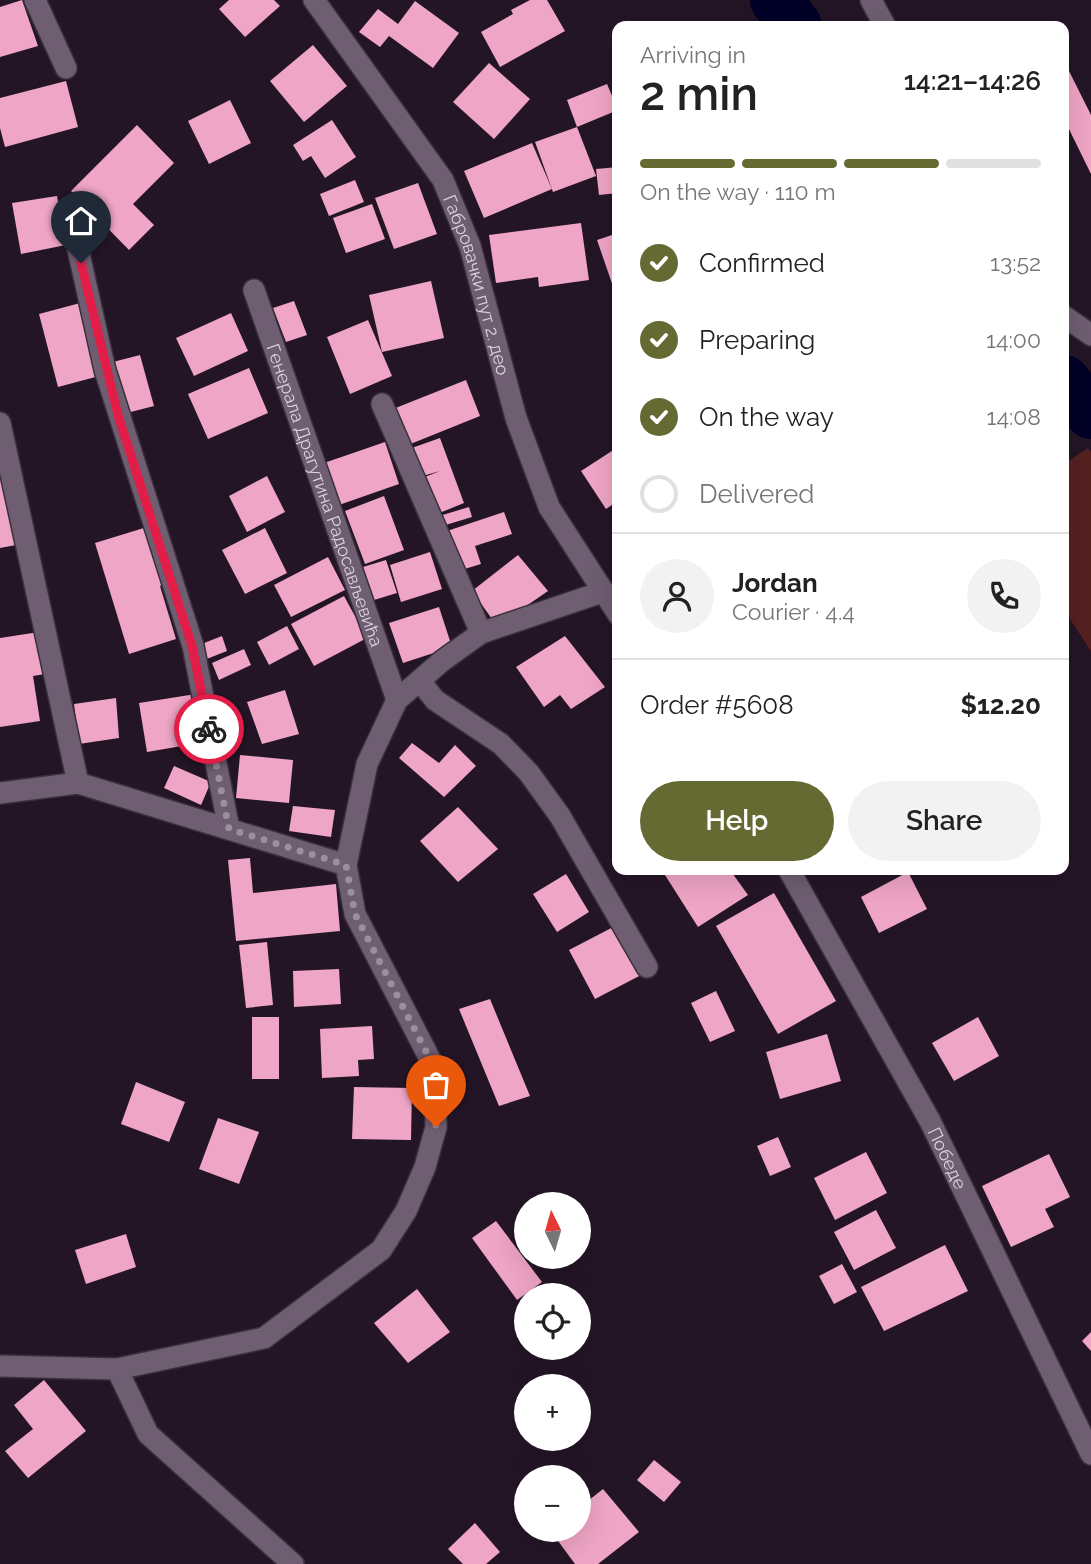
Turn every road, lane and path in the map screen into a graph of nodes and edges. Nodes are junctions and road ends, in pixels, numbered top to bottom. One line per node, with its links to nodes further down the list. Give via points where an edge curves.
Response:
1 (35, 0): 5 (street)
2 (314, 0): 12 (street, Габровачки пут 2. део, via 443,180 470,246 516,418 549,507)
3 (871, 0): 4 (street)
4 (882, 21)
5 (65, 68)
6 (71, 218): 19 (street, via 105,370 192,646)
7 (254, 290): 16 (street, Генерала Драгутина Радосављевића)
8 (1069, 320): 9 (street)
9 (1091, 335)
10 (382, 404): 14 (street)
11 (0, 424): 17 (street)
12 (602, 592): 13 (street); 14 (street)
13 (612, 606)
14 (481, 633): 15 (street)
15 (419, 681): 16 (street); 22 (street, via 435,700 501,744 537,783)
16 (397, 700): 20 (street, via 367,764)
17 (78, 783): 18 (street); 19 (street)
18 (0, 793)
19 (229, 829): 20 (street)
20 (346, 865): 24 (street, via 355,914 432,1063 436,1127 406,1211 381,1250 264,1338)
21 (792, 875): 25 (street, Победе, via 930,1121)
22 (647, 967)
23 (0, 1366): 24 (street)
24 (117, 1369): 26 (street, via 148,1434)
25 (1091, 1454)
26 (293, 1564)

